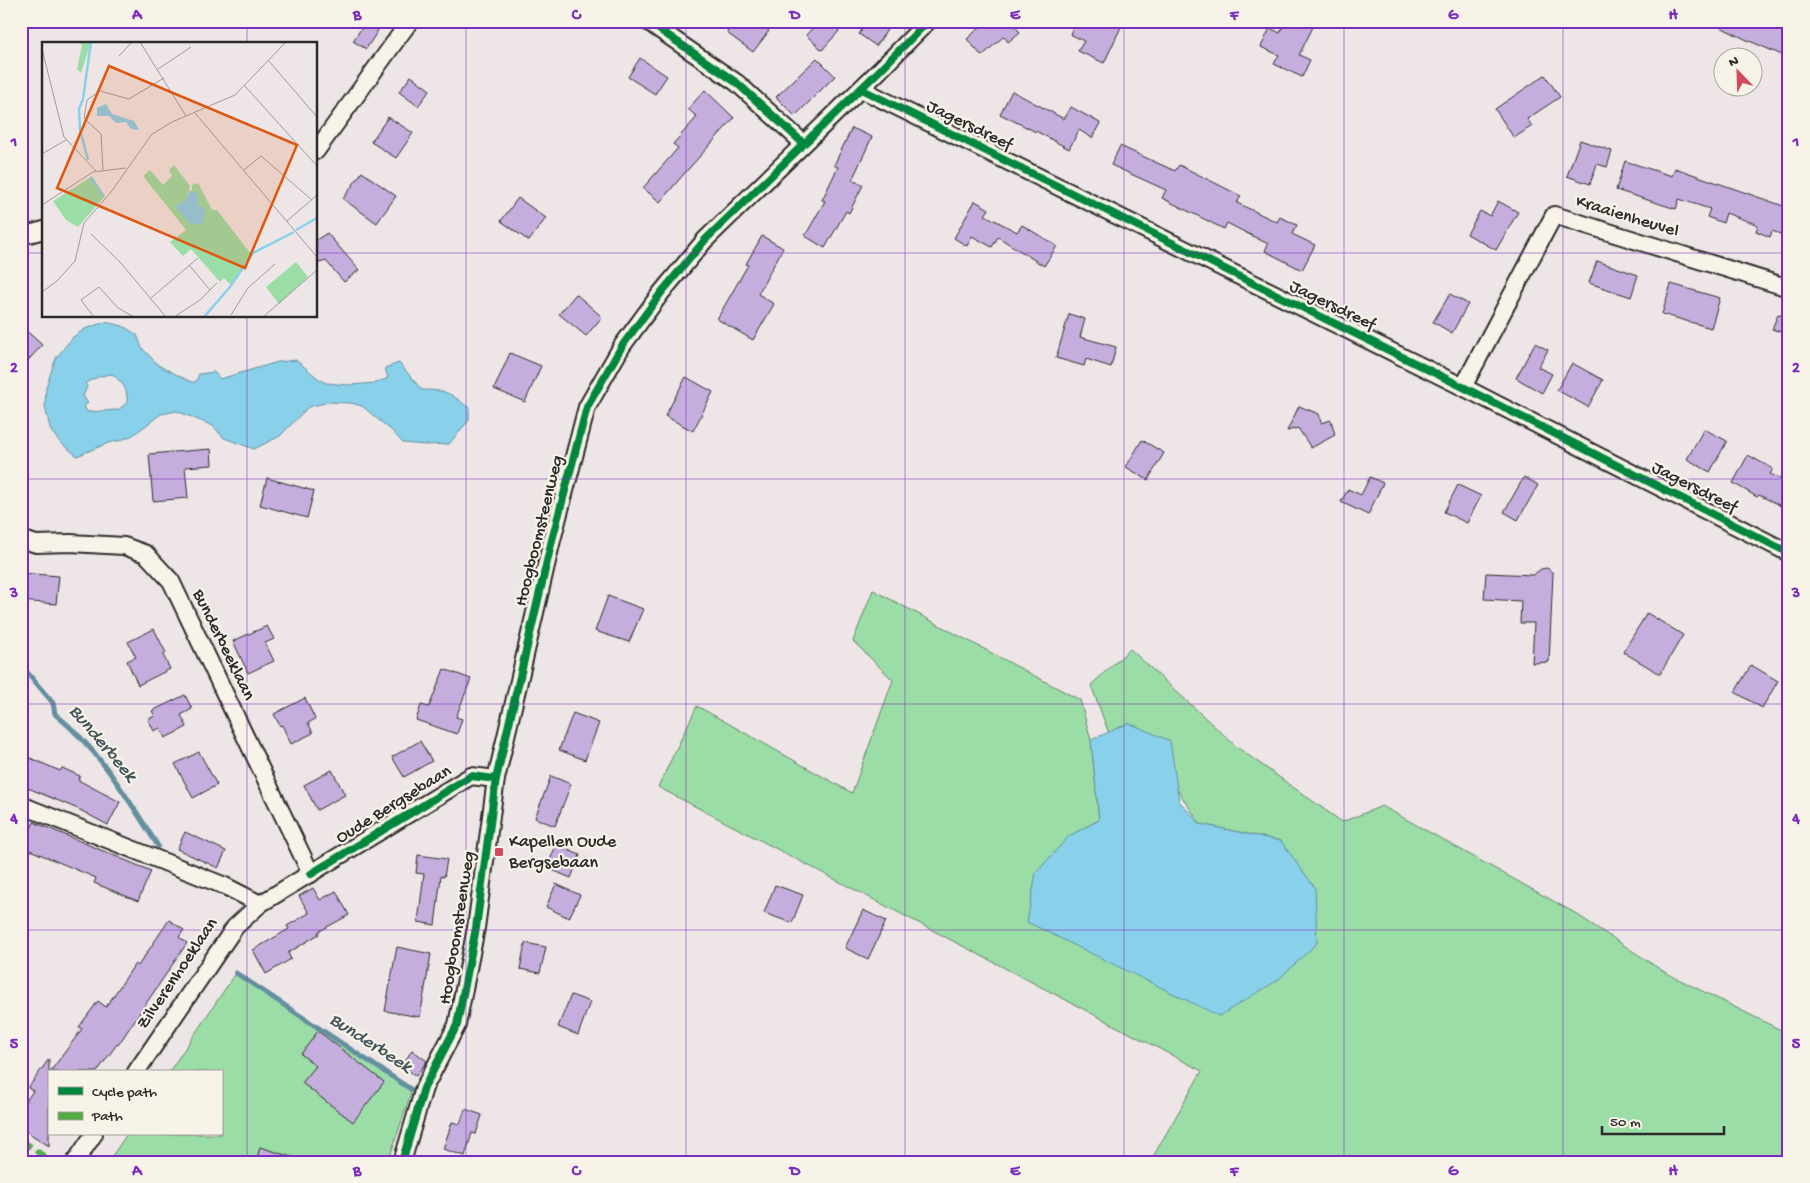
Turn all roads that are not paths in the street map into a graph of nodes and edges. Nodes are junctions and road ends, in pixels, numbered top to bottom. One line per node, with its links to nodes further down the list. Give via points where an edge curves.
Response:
1 (410, 21): 6 (street)
2 (648, 21): 5 (street, via 737,83)
3 (928, 21): 4 (street, Hoogboomsteenweg)
4 (861, 89): 5 (street, Hoogboomsteenweg); 10 (street, Jagersdreef)
5 (804, 143): 13 (street, Hoogboomsteenweg, via 705,240 661,293 622,346 587,407)
6 (318, 149)
7 (42, 231): 8 (street)
8 (21, 236)
9 (1789, 288): 10 (street, Kraaienheuvel, via 1554,215)
10 (1463, 387): 12 (street, Jagersdreef)
11 (21, 539): 15 (street, Bunderbeeklaan, via 36,544 124,546 146,554 171,581)
12 (1789, 553)
13 (496, 779): 15 (street, Oude Bergsebaan, via 471,776); 20 (street, Hoogboomsteenweg, via 476,928 457,1025 424,1088)
14 (21, 805): 16 (street, via 225,886)
15 (311, 874): 16 (street, Zilverenhoeklaan)
16 (260, 904): 17 (street, Zilverenhoeklaan, via 235,926)
17 (137, 1070)
18 (93, 1136): 19 (street)
19 (75, 1162)
20 (402, 1162)

